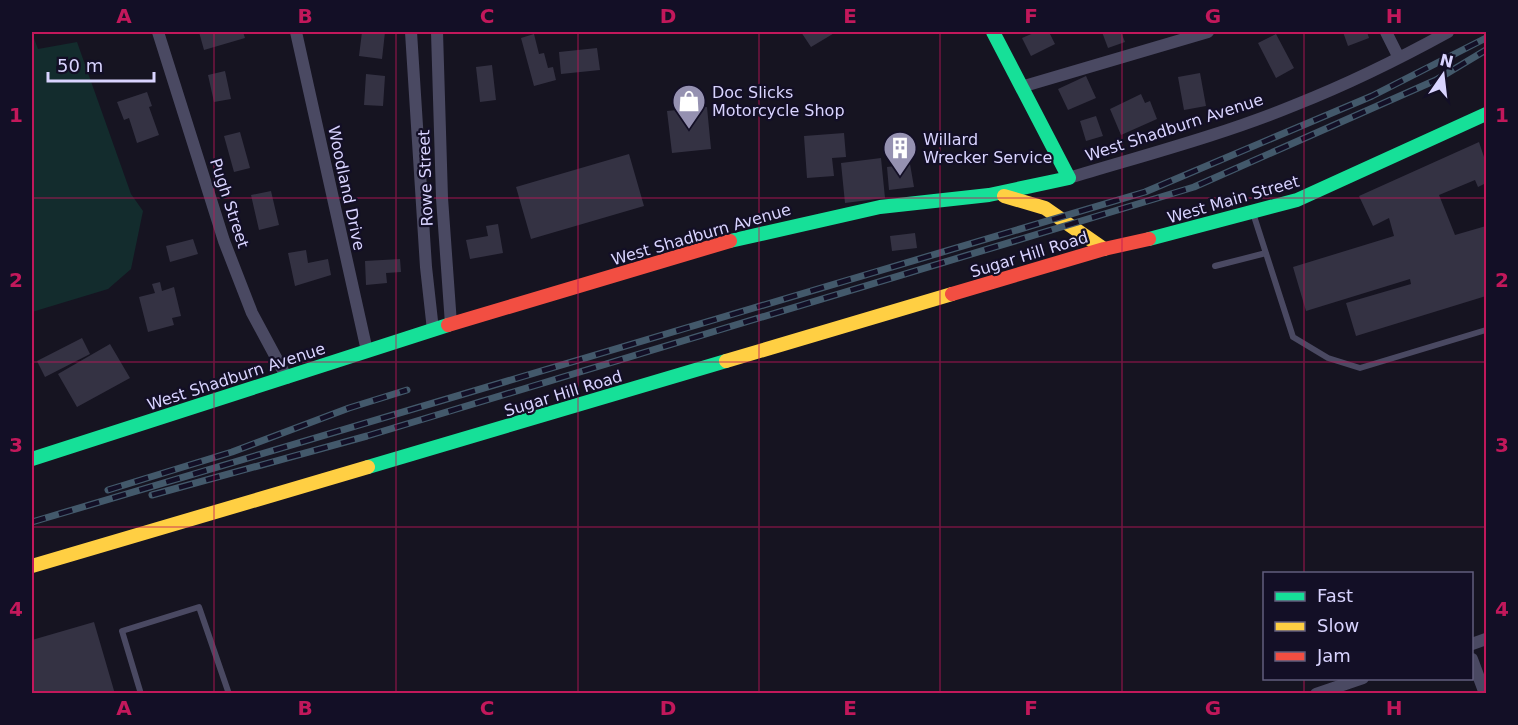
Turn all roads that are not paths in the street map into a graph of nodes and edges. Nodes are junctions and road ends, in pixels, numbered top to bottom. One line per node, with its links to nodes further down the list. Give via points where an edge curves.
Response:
1 (158, 32): 22 (street, Pugh Street, via 224,241 252,313)
2 (296, 32): 21 (street, Woodland Drive)
3 (411, 32): 19 (street)
4 (437, 32): 18 (street, Rowe Street, via 441,198)
5 (993, 32): 10 (street)
6 (1208, 32): 10 (street)
7 (1386, 32): 9 (street)
8 (1448, 32): 9 (street, West Shadburn Avenue)
9 (1399, 58): 12 (street, West Shadburn Avenue, via 1296,105 1225,131)
10 (1021, 87): 12 (street)
11 (1486, 114): 14 (street, West Main Street, via 1297,200)
12 (1069, 178): 13 (street, West Shadburn Avenue)
13 (989, 195): 15 (street, via 1026,198); 18 (street, West Shadburn Avenue, via 880,207 759,232)
14 (1253, 213): 15 (street, West Main Street); 16 (lane)
15 (1104, 249): 24 (street, Sugar Hill Road)
16 (1266, 253): 17 (lane); 20 (lane, via 1293,337 1328,358 1360,368)
17 (1215, 266)
18 (451, 324): 19 (street, West Shadburn Avenue)
19 (433, 330): 21 (street, West Shadburn Avenue)
20 (1486, 330)
21 (367, 351): 22 (street, West Shadburn Avenue)
22 (287, 378): 23 (street, West Shadburn Avenue)
23 (32, 459)
24 (32, 566)
25 (1473, 662): 30 (street)
26 (1357, 680): 29 (street)
27 (141, 693): 28 (lane, via 122,631 199,607)
28 (229, 693)
29 (1316, 693)
30 (1485, 693)

